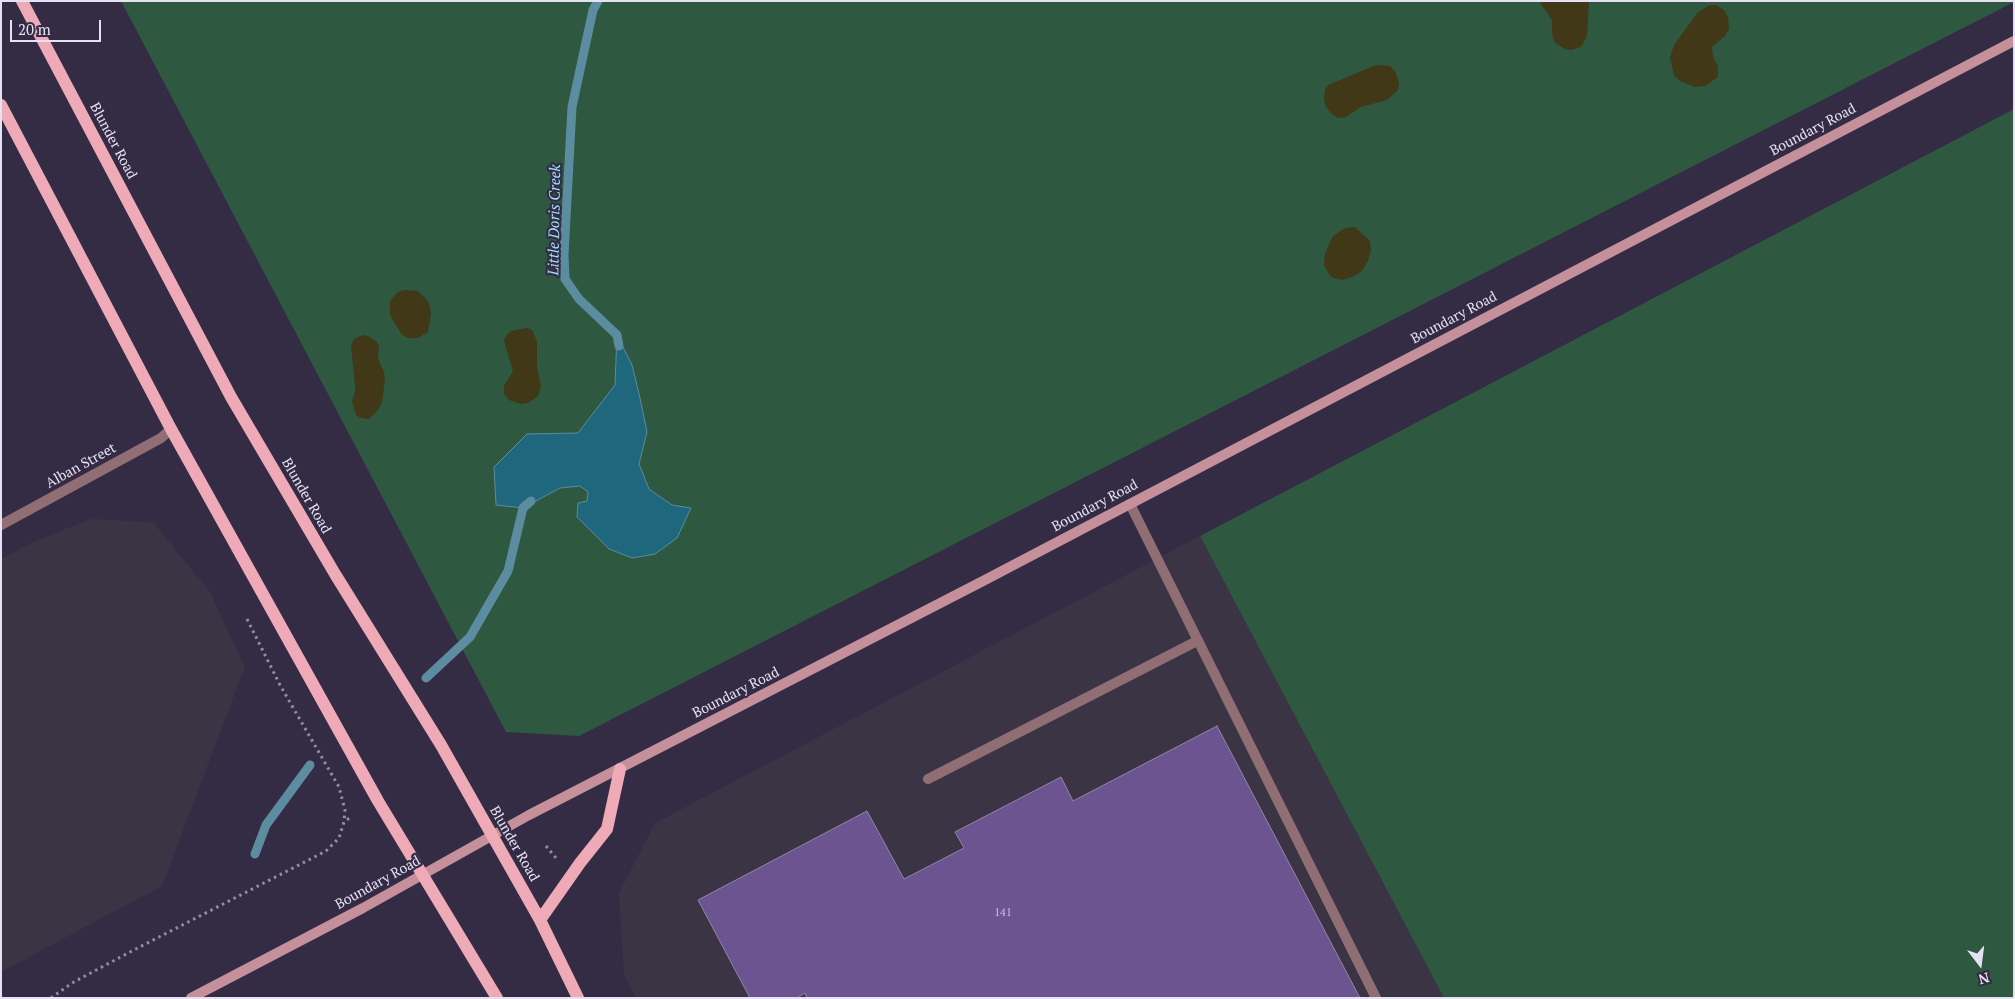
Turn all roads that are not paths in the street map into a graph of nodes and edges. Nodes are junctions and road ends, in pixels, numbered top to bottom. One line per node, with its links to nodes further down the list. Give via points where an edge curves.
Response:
1 (22, 1): 10 (main road, Blunder Road, via 231,397)
2 (2014, 41): 5 (street, Boundary Road)
3 (1, 105): 4 (main road)
4 (171, 428): 6 (street, Alban Street, via 161,438); 11 (main road, via 378,801)
5 (1130, 504): 7 (street); 8 (street, Boundary Road)
6 (1, 525)
7 (1197, 641): 9 (street); 16 (street)
8 (620, 769): 10 (street, Boundary Road); 12 (main road, via 607,829)
9 (928, 779)
10 (492, 836): 11 (street, Boundary Road); 12 (main road, Blunder Road)
11 (423, 874): 13 (street, Boundary Road); 14 (main road)
12 (540, 920): 15 (main road, Blunder Road)
13 (191, 998)
14 (497, 998)
15 (578, 998)
16 (1376, 998)

